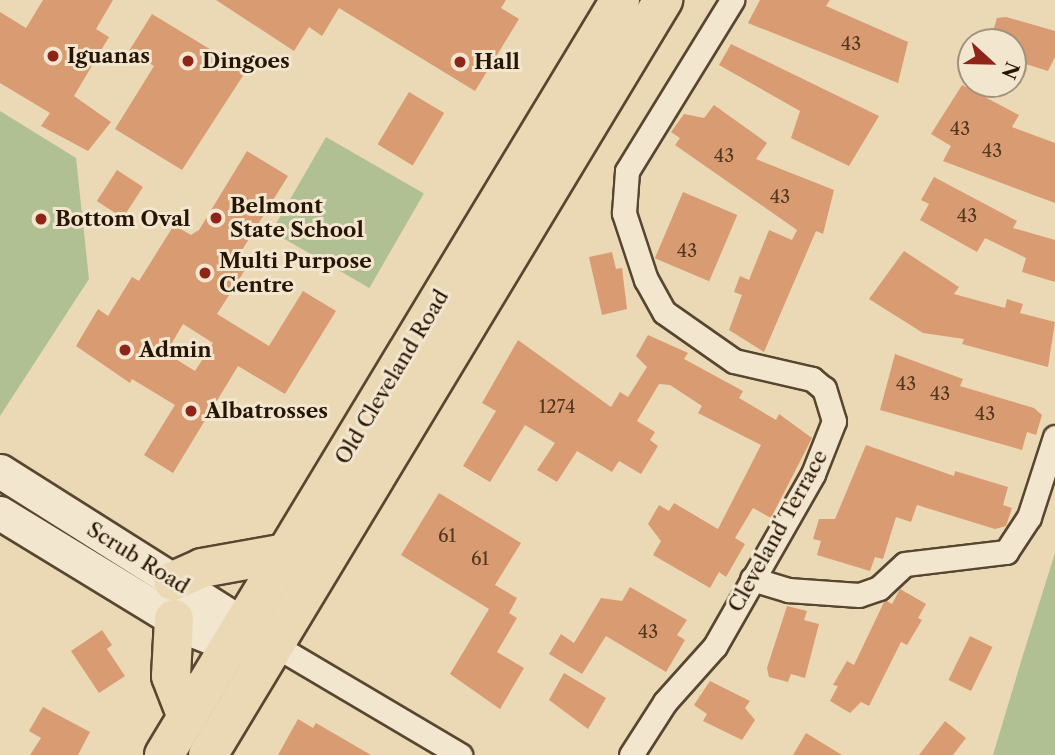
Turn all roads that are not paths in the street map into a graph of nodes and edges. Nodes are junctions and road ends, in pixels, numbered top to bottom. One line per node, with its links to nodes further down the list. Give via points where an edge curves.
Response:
1 (620, 0): 7 (highway, Old Cleveland Road)
2 (663, 0): 12 (highway, Old Cleveland Road)
3 (732, 0): 8 (street, Cleveland Terrace, via 647,135 627,172 622,198 646,281 664,312 734,361 812,379 832,405 834,421 813,474)
4 (1055, 437): 8 (street, via 1029,517 1006,552 905,565 878,588 859,595 788,590)
5 (0, 471): 9 (main road, Scrub Road)
6 (0, 513): 10 (main road, Scrub Road)
7 (285, 553): 9 (highway, via 202,568); 11 (highway, Old Cleveland Road)
8 (752, 579): 17 (street, Cleveland Terrace, via 705,661 665,702)
9 (173, 581): 11 (main road, Scrub Road)
10 (173, 619): 11 (main road, Scrub Road); 13 (highway, via 171,676)
11 (237, 634): 12 (main road, Scrub Road); 13 (highway, Old Cleveland Road)
12 (276, 646): 15 (highway, Old Cleveland Road); 16 (street, Scrub Road)
13 (187, 717): 14 (highway, Old Cleveland Road)
14 (164, 755)
15 (208, 755)
16 (460, 755)
17 (631, 755)

